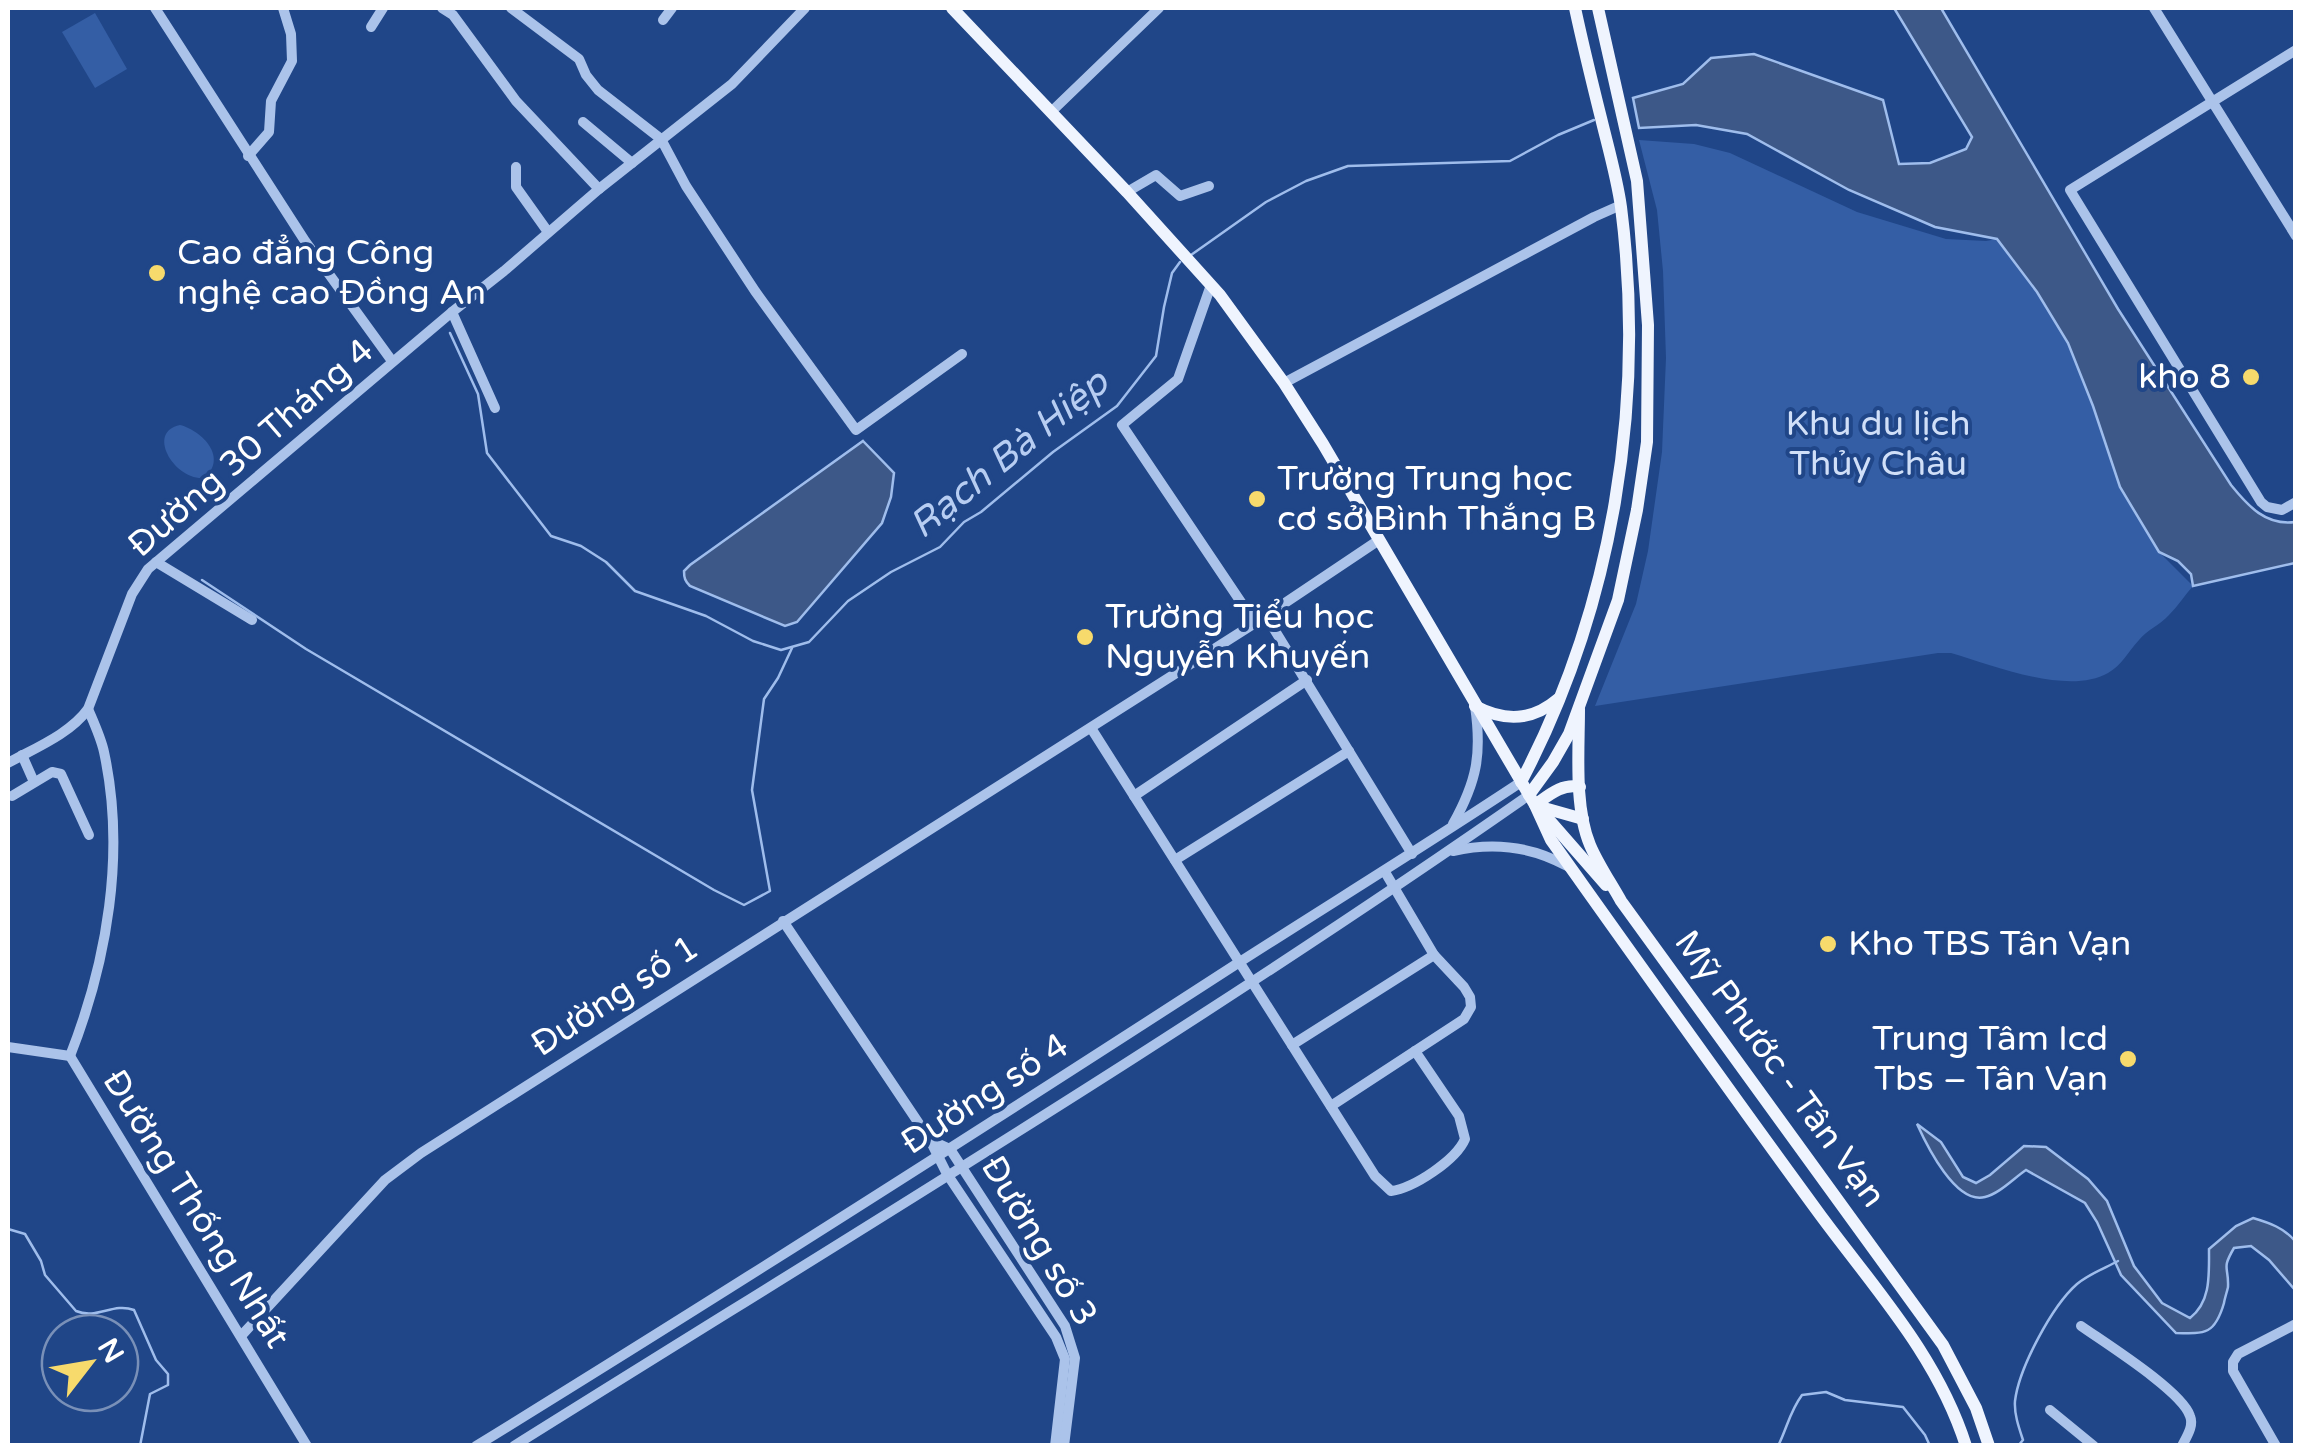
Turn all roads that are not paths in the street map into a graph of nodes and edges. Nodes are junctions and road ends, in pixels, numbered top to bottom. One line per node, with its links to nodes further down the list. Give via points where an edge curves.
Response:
1 (154, 8): 20 (street)
2 (285, 8): 20 (street, via 292,62 271,101 269,132)
3 (383, 8): 14 (street)
4 (442, 8): 26 (street, via 516,101)
5 (510, 8): 19 (street, via 578,59 598,90)
6 (672, 8): 13 (street)
7 (804, 8): 19 (street, Đường 30 Tháng 4, via 732,84)
8 (952, 8): 17 (main road, Mỹ Phước - Tân Vạn)
9 (1159, 8): 17 (street)
10 (1574, 8): 28 (main road)
11 (1598, 8): 38 (main road, Mỹ Phước - Tân Vạn, via 1638,182 1648,324)
12 (2154, 8): 16 (street)
13 (663, 20)
14 (371, 27)
15 (2296, 50): 16 (street)
16 (2213, 101): 30 (street); 39 (street, via 2070,190 2261,502 2282,510)
17 (1051, 112): 27 (main road, Mỹ Phước - Tân Vạn)
18 (583, 122): 21 (street)
19 (661, 140): 21 (street, Đường 30 Tháng 4); 33 (street, via 755,291 856,430)
20 (248, 156): 34 (street)
21 (632, 164): 26 (street, Đường 30 Tháng 4)
22 (1145, 166): 24 (street)
23 (516, 167): 29 (street, via 516,187)
24 (1156, 176): 25 (street, via 1180,196); 27 (street)
25 (1209, 186)
26 (599, 189): 29 (street, Đường 30 Tháng 4)
27 (1127, 192): 31 (main road, Mỹ Phước - Tân Vạn)
28 (1621, 205): 35 (street); 37 (main road, via 1628,354)
29 (548, 232): 32 (street, Đường 30 Tháng 4)
30 (2296, 236)
31 (1211, 285): 35 (main road, Mỹ Phước - Tân Vạn); 43 (street, via 1178,379 1122,425)
32 (452, 312): 34 (street, Đường 30 Tháng 4); 36 (street)
33 (962, 354)
34 (392, 362): 41 (street, Đường 30 Tháng 4)
35 (1284, 383): 40 (main road, Mỹ Phước - Tân Vạn)
36 (495, 408)
37 (1621, 463): 38 (main road); 45 (main road, via 1600,575)
38 (1644, 466): 48 (main road, Mỹ Phước - Tân Vạn, via 1618,600)
39 (2296, 502)
40 (1379, 540): 43 (street, Đường số 1); 46 (main road, Mỹ Phước - Tân Vạn)
41 (156, 562): 42 (street); 47 (street, Đường 30 Tháng 4, via 132,594)
42 (252, 620)
43 (1260, 620): 44 (street); 49 (street, Đường số 1)
44 (1306, 680): 50 (street); 57 (street)
45 (1560, 697): 46 (main road, via 1515,718); 54 (main road)
46 (1475, 705): 54 (main road, Mỹ Phước - Tân Vạn); 60 (street, via 1478,758)
47 (88, 708): 51 (street, via 80,720); 76 (street, via 104,749 114,860 92,993)
48 (1579, 709): 55 (main road, Mỹ Phước - Tân Vạn); 58 (main road, Mỹ Phước - Tân Vạn)
49 (1092, 728): 57 (street); 69 (street, Đường số 1)
50 (1349, 751): 63 (street); 64 (street)
51 (22, 755): 52 (street); 53 (street)
52 (8, 763)
53 (34, 782): 56 (street); 61 (street, via 61,774)
54 (1520, 782): 58 (main road, Mỹ Phước - Tân Vạn); 60 (street, Đường số 4)
55 (1580, 787): 58 (main road); 59 (main road, Mỹ Phước - Tân Vạn)
56 (12, 796)
57 (1134, 796): 64 (street)
58 (1532, 800): 59 (main road); 62 (street, Đường số 4); 65 (main road, Mỹ Phước - Tân Vạn); 68 (main road, via 1558,821)
59 (1583, 818): 68 (main road, Mỹ Phước - Tân Vạn, via 1590,846)
60 (1450, 829): 63 (street, Đường số 4)
61 (89, 835)
62 (1447, 852): 65 (street, via 1511,846); 67 (street, Đường số 4)
63 (1412, 854): 66 (street, Đường số 4)
64 (1175, 860): 71 (street)
65 (1572, 868): 94 (main road, Mỹ Phước - Tân Vạn, via 1906,1328 1946,1394)
66 (1384, 872): 67 (street); 71 (street, Đường số 4)
67 (1394, 887): 70 (street); 72 (street, Đường số 4)
68 (1621, 901): 88 (main road, Mỹ Phước - Tân Vạn, via 1944,1345)
69 (784, 921): 78 (street, Đường số 3); 85 (street, Đường số 1, via 421,1152 385,1180)
70 (1434, 955): 73 (street); 75 (street, via 1464,986 1471,1007 1464,1019)
71 (1240, 962): 72 (street); 79 (street, Đường số 4)
72 (1251, 980): 73 (street); 81 (street, Đường số 4)
73 (1292, 1044): 77 (street)
74 (8, 1046): 76 (street, Đường Thống Nhất)
75 (1415, 1051): 77 (street); 77 (street, via 1459,1116 1466,1139 1455,1156 1391,1191)
76 (70, 1056): 85 (street, Đường Thống Nhất)
77 (1330, 1106)
78 (930, 1140): 79 (street, Đường số 3); 80 (street, Đường số 3)
79 (950, 1148): 80 (street, Đường số 4); 81 (street, Đường số 3)
80 (937, 1158): 82 (street, Đường số 3); 90 (street, Đường số 4)
81 (962, 1165): 82 (street, Đường số 4); 86 (street, Đường số 3, via 1065,1326)
82 (946, 1174): 86 (street, Đường số 3); 91 (street, Đường số 4)
83 (2081, 1326): 96 (street, via 2179,1398 2192,1418)
84 (2294, 1328): 97 (street, via 2233,1362)
85 (241, 1336): 89 (street, Đường Thống Nhất)
86 (1066, 1344): 92 (street, Đường số 3); 93 (street, Đường số 3, via 1075,1358)
87 (2050, 1410): 95 (street)
88 (1988, 1443)
89 (307, 1446)
90 (476, 1446)
91 (514, 1446)
92 (1055, 1446)
93 (1064, 1446)
94 (1966, 1446)
95 (2094, 1446)
96 (2182, 1446)
97 (2276, 1446)

